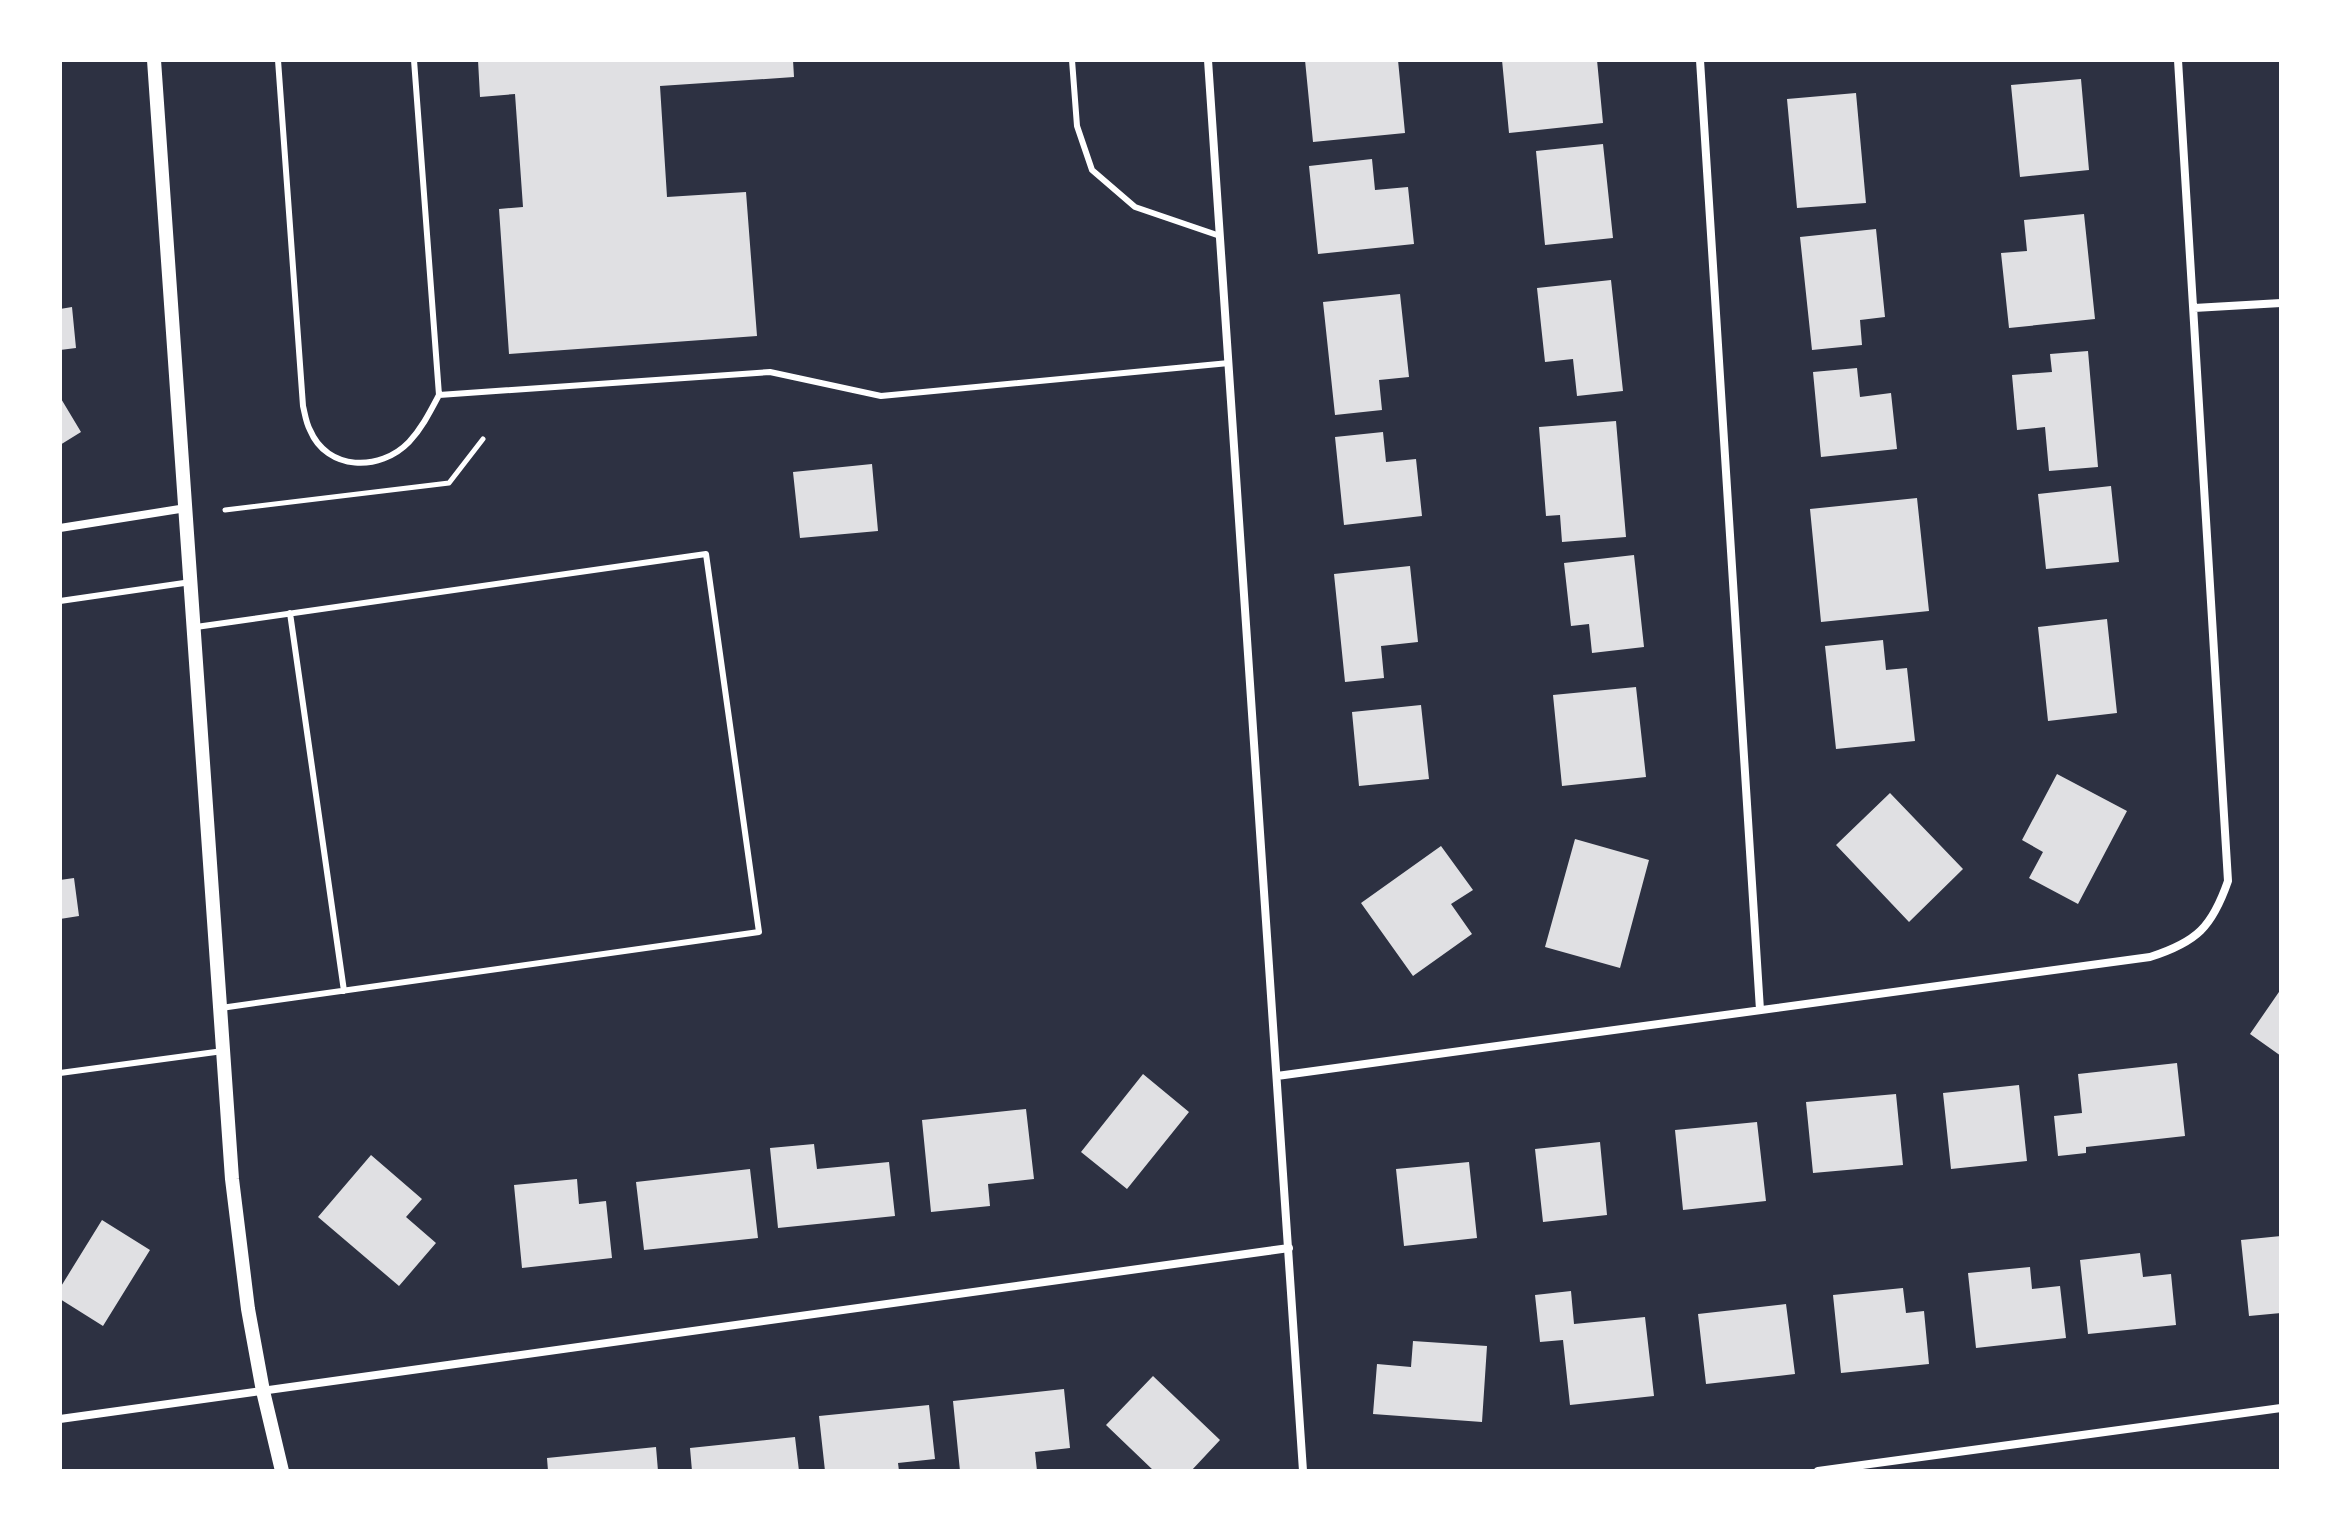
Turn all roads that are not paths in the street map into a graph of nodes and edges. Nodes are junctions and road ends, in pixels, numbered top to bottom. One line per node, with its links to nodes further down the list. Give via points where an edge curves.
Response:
1 (154, 60): 13 (street)
2 (278, 60): 12 (lane, via 303,406 310,431 335,460 379,461 406,445 424,425)
3 (414, 60): 12 (lane)
4 (1072, 60): 8 (lane, via 1077,126 1092,170 1135,207)
5 (1208, 60): 8 (street)
6 (1700, 60): 21 (street)
7 (2178, 60): 10 (street)
8 (1220, 236): 11 (street)
9 (2281, 303): 10 (street)
10 (2194, 308): 21 (street, via 2228,881 2218,908 2202,931 2178,948 2150,957)
11 (1229, 363): 12 (lane, via 881,396 770,372); 24 (street)
12 (439, 395)
13 (187, 508): 14 (street); 15 (street)
14 (60, 528)
15 (192, 582): 16 (lane); 18 (street)
16 (60, 601)
17 (290, 613): 18 (lane); 19 (lane); 19 (lane, via 706,554 759,932)
18 (195, 627): 20 (street)
19 (344, 991): 20 (lane)
20 (221, 1008): 22 (street)
21 (1760, 1010): 24 (street)
22 (223, 1051): 23 (lane); 26 (street, via 232,1179)
23 (60, 1073)
24 (1277, 1076): 25 (street)
25 (1289, 1248): 26 (street); 30 (street)
26 (263, 1391): 28 (street); 29 (street)
27 (2281, 1408): 31 (street)
28 (60, 1419)
29 (282, 1471)
30 (1303, 1471)
31 (1818, 1471)

